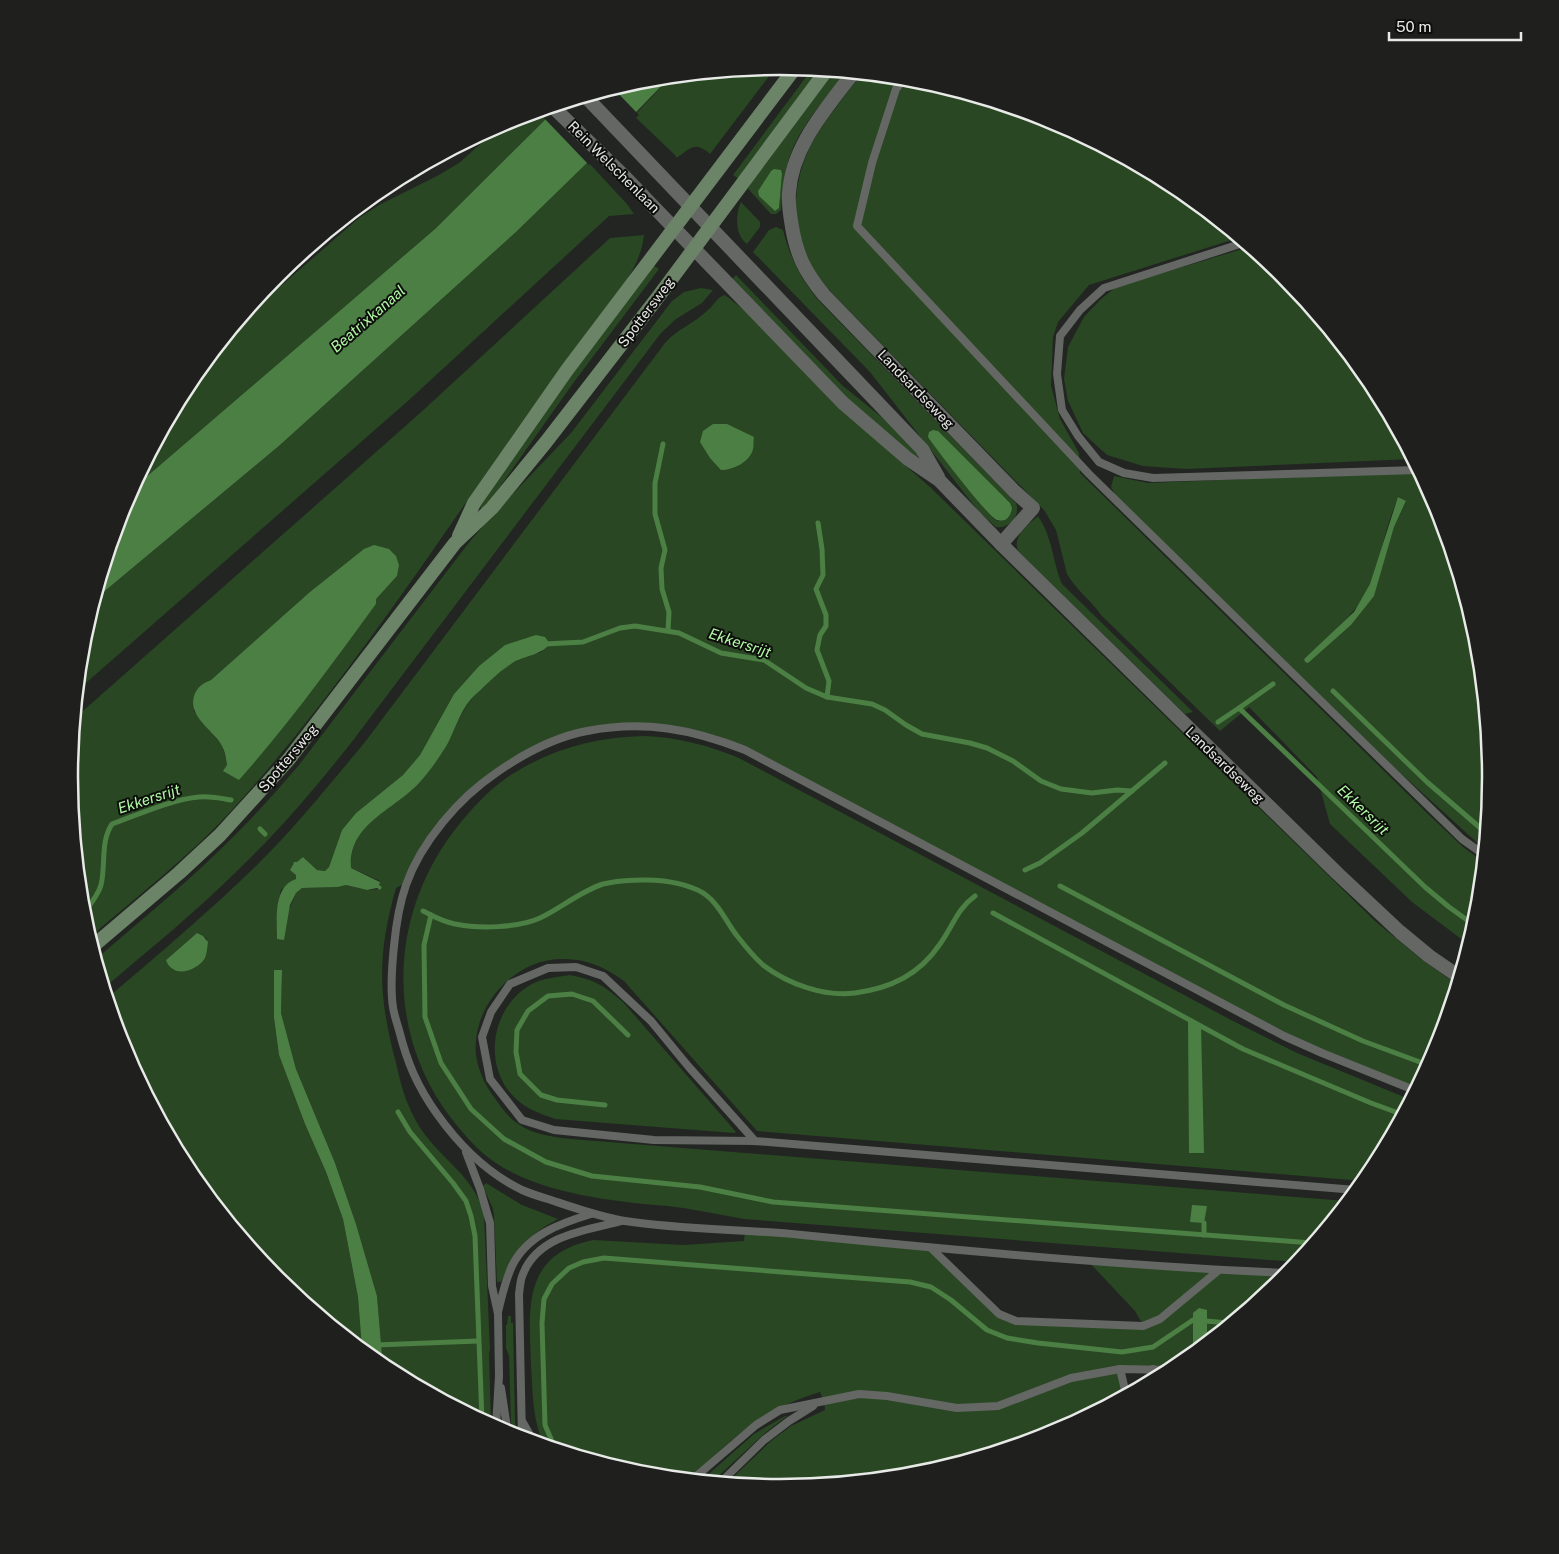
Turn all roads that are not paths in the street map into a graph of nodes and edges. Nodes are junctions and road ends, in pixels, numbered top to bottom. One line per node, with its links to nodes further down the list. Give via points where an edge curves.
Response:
1 (789, 75): 7 (main road, Spottersweg)
2 (822, 77): 8 (main road, Spottersweg)
3 (849, 79): 17 (street, Landsardseweg, via 816,123 792,171 789,192 796,248 809,275 824,295 1033,508)
4 (899, 85): 14 (lane, via 872,163 856,226)
5 (590, 101): 7 (street, Rein Welschenlaan)
6 (558, 111): 9 (street, Rein Welschenlaan)
7 (690, 206): 8 (street, Rein Welschenlaan); 9 (main road, Spottersweg)
8 (710, 227): 11 (main road, Spottersweg); 15 (street, Landsardseweg, via 922,448)
9 (674, 228): 11 (street, Rein Welschenlaan); 16 (main road, Spottersweg, via 566,370 474,503)
10 (1236, 244): 12 (lane, via 1104,288 1080,310 1060,336 1057,374 1062,410)
11 (693, 249): 15 (street, Landsardseweg, via 843,403 908,459); 16 (main road, Spottersweg, via 546,442 492,508)
12 (1099, 462): 13 (lane, via 1124,473 1154,478); 14 (lane)
13 (1410, 470)
14 (1089, 474): 18 (lane)
15 (940, 480): 17 (street, Landsardseweg)
16 (455, 543): 19 (main road, Spottersweg, via 260,792 179,873)
17 (1000, 544): 20 (street, Landsardseweg, via 1338,874 1400,932)
18 (1477, 850)
19 (97, 942)
20 (1454, 973)
21 (1409, 1088): 23 (lane, via 1284,1036 745,750 688,731 649,726 617,727 583,732 546,745 515,760 478,785 430,839 407,882 398,913 392,962 393,1007 407,1059 421,1090)
22 (755, 1142): 22 (lane, via 651,1021 602,976 576,967 548,968 510,984 491,1012 482,1037 490,1079 522,1120 554,1130 644,1139); 24 (lane)
23 (466, 1150): 25 (lane, via 495,1174 523,1191); 30 (lane, via 490,1223 492,1286)
24 (1347, 1189)
25 (593, 1213): 26 (lane); 30 (lane, via 544,1232 527,1246 512,1265)
26 (624, 1221): 27 (lane); 39 (lane, via 547,1244 522,1275 519,1294)
27 (931, 1248): 28 (lane); 28 (lane, via 998,1314 1016,1321 1143,1326 1160,1319)
28 (1220, 1270): 29 (lane)
29 (1276, 1272)
30 (498, 1314): 35 (lane)
31 (1153, 1368): 32 (lane); 33 (lane); 34 (lane)
32 (1158, 1368)
33 (1120, 1369): 36 (lane); 37 (lane, via 1071,1378 998,1406 957,1408 859,1394)
34 (1153, 1371)
35 (499, 1376): 38 (lane); 40 (lane)
36 (1125, 1388)
37 (816, 1404): 43 (lane, via 780,1410 756,1425); 44 (lane, via 764,1440)
38 (496, 1419)
39 (521, 1419): 41 (lane); 42 (lane)
40 (506, 1424)
41 (522, 1430)
42 (529, 1433)
43 (699, 1474)
44 (727, 1476)

